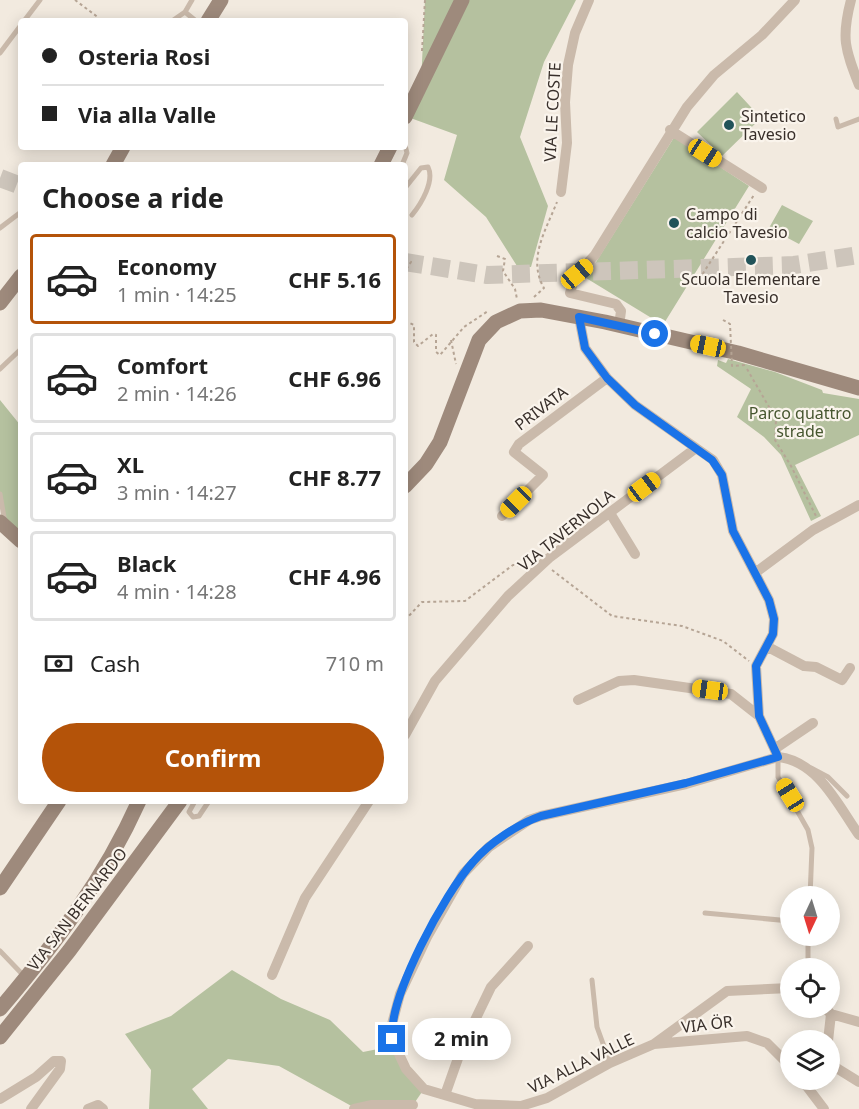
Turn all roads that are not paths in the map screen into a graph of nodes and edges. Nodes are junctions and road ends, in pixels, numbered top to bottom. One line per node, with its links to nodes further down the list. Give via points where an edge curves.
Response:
1 (40, 0): 9 (lane)
2 (192, 0): 8 (lane)
3 (221, 0): 12 (street)
4 (462, 0): 16 (street)
5 (589, 0): 22 (street, VIA LE COSTE, via 575,33 568,65 567,143)
6 (795, 0): 19 (street, via 762,35 714,75)
7 (851, 0): 15 (street, via 845,23 845,48)
8 (185, 12): 10 (lane); 11 (lane)
9 (26, 18)
10 (176, 18)
11 (192, 18)
12 (210, 18)
13 (18, 29): 14 (lane)
14 (0, 53)
15 (859, 85)
16 (408, 111)
17 (836, 119): 18 (lane, via 838,127)
18 (859, 119)
19 (670, 130): 21 (street); 29 (street, via 595,255 575,276 570,293 616,304 621,311)
20 (408, 184): 24 (lane, via 421,168 428,167 430,176 423,200)
21 (760, 188)
22 (561, 192)
23 (18, 214): 25 (lane)
24 (411, 215)
25 (0, 228)
26 (18, 280): 27 (street)
27 (0, 303)
28 (579, 317): 29 (street); 32 (street, via 585,348); 35 (street, via 527,310 502,318 485,332 475,346 440,442)
29 (619, 326): 33 (street)
30 (18, 353): 31 (lane)
31 (0, 369)
32 (607, 378): 34 (street, via 635,405); 39 (street, PRIVATA, via 519,444 514,452 543,475)
33 (859, 388)
34 (696, 448): 38 (street, VIA TAVERNOLA); 43 (street, via 712,460 722,475 733,531)
35 (408, 483)
36 (0, 494): 40 (lane)
37 (859, 505): 43 (street, via 821,526)
38 (610, 513): 42 (street); 49 (street, VIA TAVERNOLA, via 549,558 508,596 435,681)
39 (502, 516)
40 (3, 525): 41 (street)
41 (18, 538)
42 (635, 554)
43 (755, 573): 44 (street, via 774,619)
44 (768, 647): 45 (street, via 842,681); 47 (street, via 756,666)
45 (850, 668)
46 (578, 699): 47 (street, via 620,681 634,680 731,694)
47 (759, 716): 50 (street)
48 (813, 723): 50 (street)
49 (408, 730)
50 (777, 752): 51 (street); 60 (lane, via 778,777 808,830 812,848); 79 (street, via 686,783 535,818 479,855 427,937 393,1018 393,1046)
51 (808, 768): 52 (lane, via 816,769); 59 (street)
52 (847, 796)
53 (57, 804): 61 (street)
54 (137, 804): 67 (street, via 98,880)
55 (178, 804): 73 (street, VIA SAN BERNARDO)
56 (193, 804): 57 (lane, via 189,812 193,817 200,816)
57 (207, 804)
58 (367, 804): 66 (street, via 305,898)
59 (859, 835)
60 (810, 886)
61 (0, 888)
62 (705, 913): 63 (lane)
63 (780, 920)
64 (528, 946): 81 (street, via 491,987 462,1047)
65 (0, 951): 67 (lane)
66 (272, 975)
67 (26, 978): 70 (street)
68 (592, 980): 76 (lane, via 597,1027)
69 (780, 988): 74 (street, via 727,991)
70 (0, 1009)
71 (840, 1015): 72 (street)
72 (859, 1022)
73 (0, 1037)
74 (654, 1044): 75 (street, VIA ÖR, via 747,1036 767,1043); 76 (street, VIA ALLA VALLE)
75 (780, 1055)
76 (610, 1063): 81 (street, VIA ALLA VALLE, via 529,1105 487,1106)
77 (840, 1070): 78 (street)
78 (859, 1082)
79 (424, 1089): 81 (street, VIA ALLA VALLE); 83 (street)
80 (810, 1090): 88 (street)
81 (445, 1095)
82 (0, 1099): 84 (street, via 54,1061 62,1061)
83 (411, 1107): 87 (street, via 372,1105)
84 (31, 1109)
85 (88, 1109): 86 (street, via 98,1105)
86 (103, 1109)
87 (354, 1109)
88 (824, 1109)

